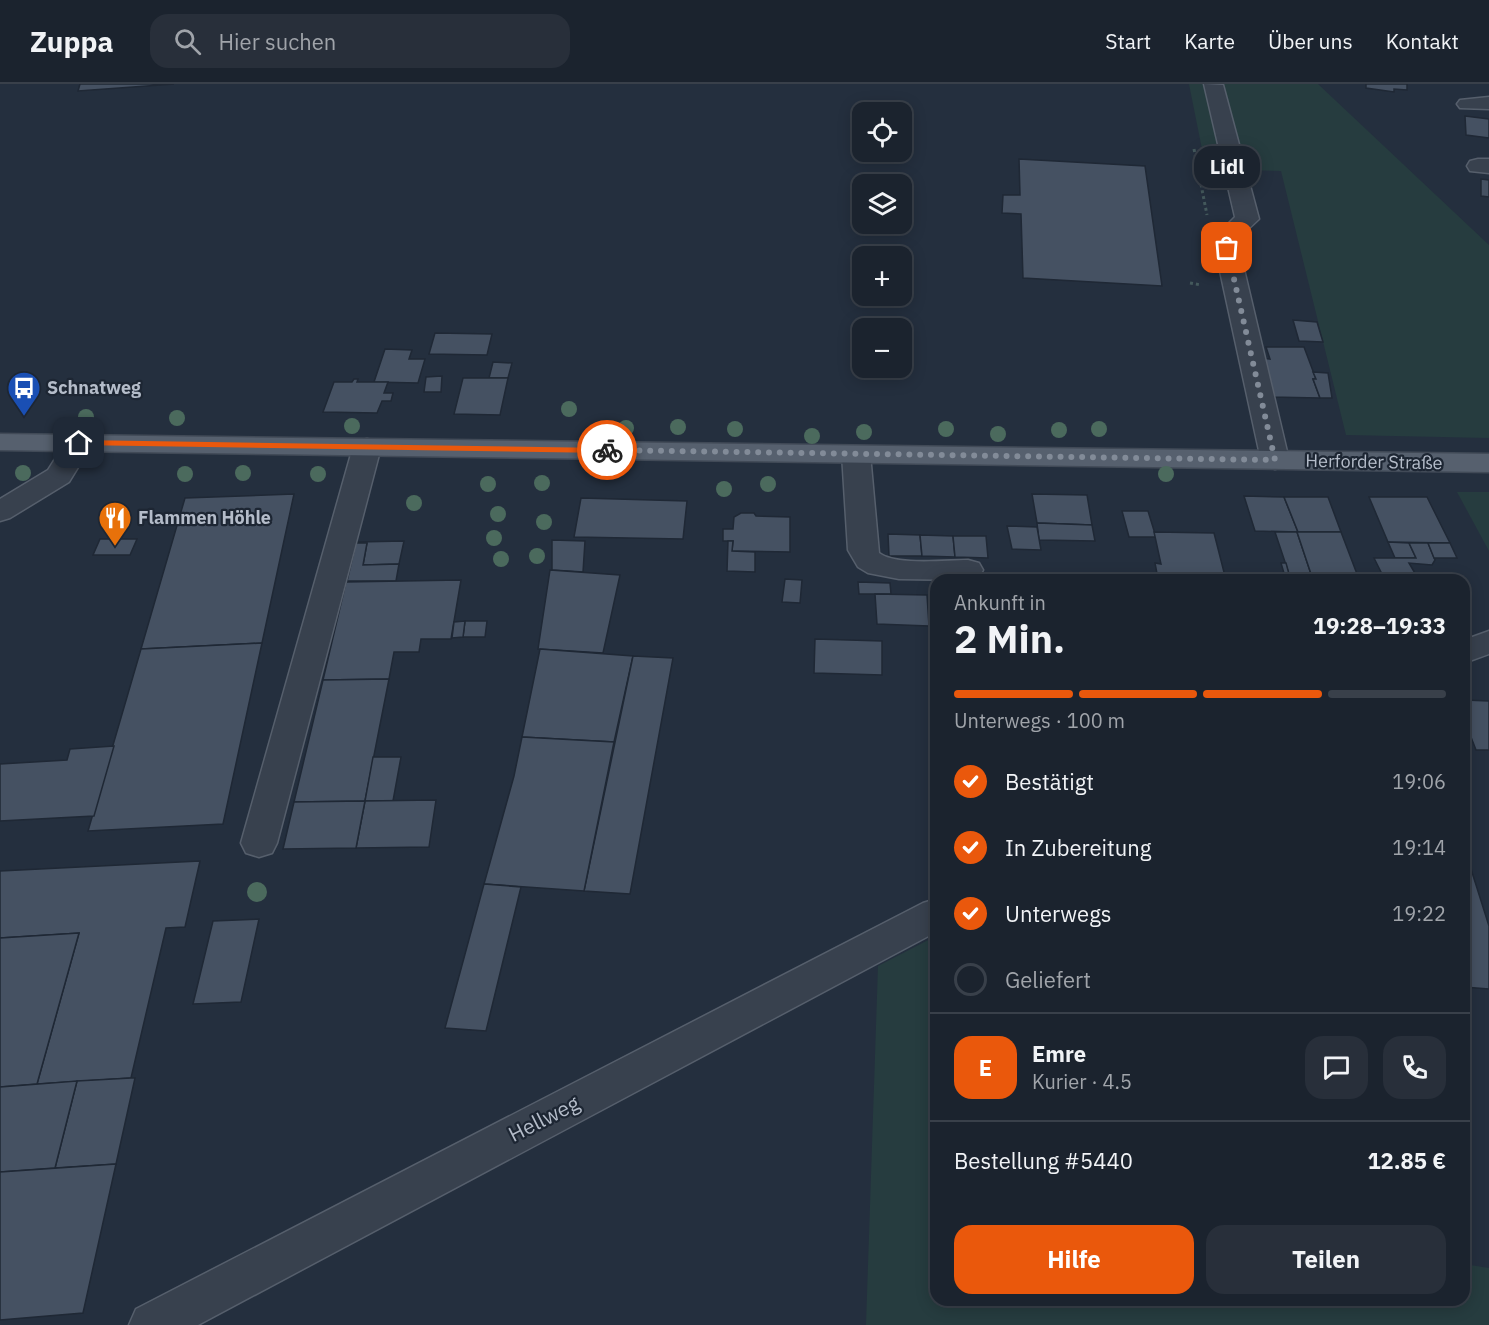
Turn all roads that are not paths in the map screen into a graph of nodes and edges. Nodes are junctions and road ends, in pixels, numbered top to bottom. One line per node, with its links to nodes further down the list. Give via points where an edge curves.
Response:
1 (1213, 85): 8 (street, via 1247,219 1234,230 1227,248)
2 (1489, 103): 3 (street)
3 (1467, 104)
4 (0, 442): 5 (main road, Herforder Straße)
5 (79, 443): 6 (main road, Herforder Straße); 10 (street, via 59,476)
6 (367, 447): 7 (main road, Herforder Straße); 14 (street)
7 (856, 454): 8 (main road, Herforder Straße); 11 (street, via 862,550 867,559 891,568)
8 (1275, 460): 9 (main road, Herforder Straße)
9 (1489, 463)
10 (0, 512)
11 (968, 570)
12 (1489, 642): 13 (street)
13 (1470, 650)
14 (259, 843)
15 (930, 917): 16 (street, Hellweg)
16 (152, 1325)

